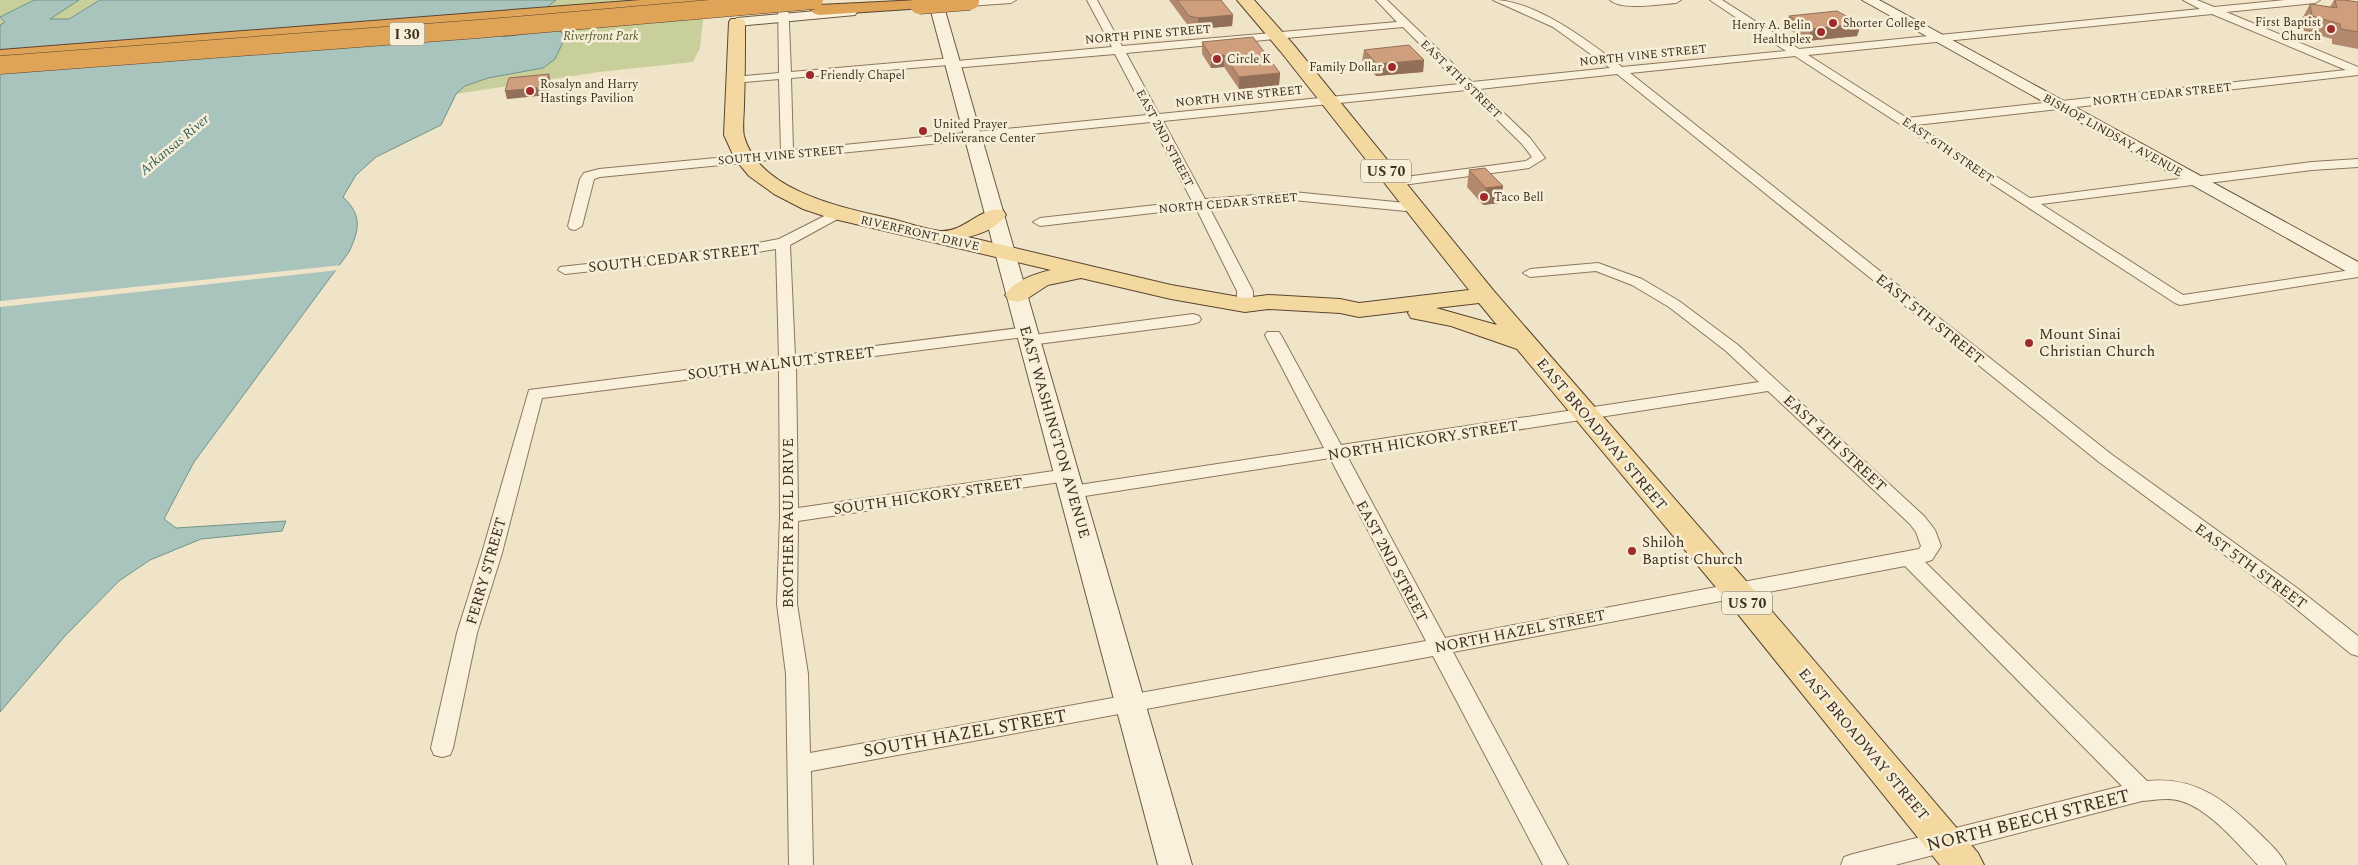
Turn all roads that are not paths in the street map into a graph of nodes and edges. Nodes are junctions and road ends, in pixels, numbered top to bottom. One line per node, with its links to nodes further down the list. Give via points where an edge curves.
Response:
1 (621, 0): 29 (highway)
2 (702, 0): 32 (highway, I 30)
3 (730, 0): 25 (main road, RIVERFRONT DRIVE, via 728,18)
4 (752, 0): 25 (main road, via 749,16)
5 (783, 0): 24 (street)
6 (884, 0): 22 (highway)
7 (970, 0): 8 (highway); 22 (highway, bridge, via 919,5)
8 (976, 0)
9 (1011, 0): 21 (street)
10 (1092, 0): 30 (street, EAST 2ND STREET)
11 (1246, 0): 27 (main road, EAST BROADWAY STREET / US 70)
12 (1381, 0): 26 (street, EAST 4TH STREET)
13 (1498, 0): 35 (street, EAST 5TH STREET, via 1572,34)
14 (1615, 0): 15 (street, via 1635,3)
15 (1676, 0)
16 (1715, 0): 31 (street, EAST 6TH STREET)
17 (1868, 0): 28 (street, BISHOP LINDSAY AVENUE)
18 (1878, 0): 28 (street, BISHOP LINDSAY AVENUE)
19 (2188, 0): 23 (street)
20 (2315, 0): 23 (street, NORTH VINE STREET)
21 (936, 3): 24 (street); 33 (street, EAST WASHINGTON AVENUE)
22 (818, 5): 34 (highway, I 30, bridge); 37 (highway)
23 (2214, 11): 28 (street, NORTH VINE STREET); 36 (street)
24 (783, 18): 25 (street); 38 (street)
25 (737, 22): 39 (main road, RIVERFRONT DRIVE)
26 (1405, 24): 27 (street, NORTH PINE STREET); 40 (street, EAST 4TH STREET)
27 (1277, 36): 30 (street, NORTH PINE STREET); 41 (main road, EAST BROADWAY STREET / US 70)
28 (1942, 38): 31 (street, NORTH VINE STREET); 42 (street, BISHOP LINDSAY AVENUE)
29 (0, 47)
30 (1118, 50): 33 (street, NORTH PINE STREET); 43 (street, EAST 2ND STREET)
31 (1798, 53): 35 (street, NORTH VINE STREET); 44 (street, EAST 6TH STREET)
32 (0, 55)
33 (952, 63): 38 (street, NORTH PINE STREET); 45 (street, EAST WASHINGTON AVENUE)
34 (0, 65)
35 (1621, 71): 40 (street, NORTH VINE STREET); 84 (street, EAST 5TH STREET, via 2105,458 2290,593)
36 (2358, 71): 42 (street, NORTH CEDAR STREET)
37 (0, 73)
38 (784, 76): 39 (street, NORTH PINE STREET); 46 (street)
39 (734, 80): 47 (main road, RIVERFRONT DRIVE, via 734,130)
40 (1468, 86): 41 (street, NORTH VINE STREET); 50 (street, EAST 4TH STREET, via 1526,141 1539,158 1529,164)
41 (1328, 100): 43 (street, NORTH VINE STREET); 50 (main road, EAST BROADWAY STREET / US 70)
42 (2064, 105): 44 (street, NORTH CEDAR STREET); 49 (street, BISHOP LINDSAY AVENUE)
43 (1155, 118): 45 (street, NORTH VINE STREET); 52 (street, EAST 2ND STREET)
44 (1906, 122): 51 (street, EAST 6TH STREET)
45 (972, 136): 46 (street, SOUTH VINE STREET); 55 (street, EAST WASHINGTON AVENUE)
46 (787, 155): 47 (street, SOUTH VINE STREET)
47 (745, 159): 54 (main road, RIVERFRONT DRIVE, via 756,172 781,190); 57 (street, SOUTH VINE STREET, via 589,176)
48 (2358, 163): 49 (street)
49 (2201, 180): 51 (street); 61 (street, BISHOP LINDSAY AVENUE); 64 (street, BISHOP LINDSAY AVENUE)
50 (1395, 182): 53 (main road, EAST BROADWAY STREET / US 70)
51 (2027, 202): 64 (street, EAST 6TH STREET, via 2180,300)
52 (1200, 204): 53 (street, NORTH CEDAR STREET, via 1302,196); 56 (street, NORTH CEDAR STREET); 68 (street, EAST 2ND STREET, via 1235,268 1245,291)
53 (1416, 208): 67 (main road, EAST BROADWAY STREET / US 70)
54 (838, 213): 58 (main road, RIVERFRONT DRIVE); 59 (street)
55 (994, 215): 58 (main road, via 979,227); 60 (street, EAST WASHINGTON AVENUE)
56 (1040, 222)
57 (575, 226)
58 (941, 238): 60 (main road, RIVERFRONT DRIVE)
59 (783, 243): 62 (street, SOUTH CEDAR STREET, via 740,251); 74 (street, BROTHER PAUL DRIVE)
60 (1005, 253): 63 (main road, RIVERFRONT DRIVE); 66 (street, EAST WASHINGTON AVENUE)
61 (2358, 263)
62 (565, 270)
63 (1081, 271): 66 (main road, via 1040,280); 68 (main road, RIVERFRONT DRIVE, via 1197,298)
64 (2358, 272)
65 (1530, 274): 75 (street, EAST 4TH STREET, via 1581,267 1621,275 1674,304 1712,332)
66 (1017, 295): 72 (street, EAST WASHINGTON AVENUE)
67 (1485, 295): 69 (main road, RIVERFRONT DRIVE); 73 (main road, EAST BROADWAY STREET / US 70)
68 (1245, 305): 69 (main road, RIVERFRONT DRIVE, via 1263,315 1305,317 1345,316 1358,310)
69 (1396, 307): 73 (main road, via 1470,322)
70 (1193, 319): 72 (street, SOUTH WALNUT STREET)
71 (1273, 335): 78 (street, EAST 2ND STREET)
72 (1029, 336): 74 (street, SOUTH WALNUT STREET); 79 (street, EAST WASHINGTON AVENUE)
73 (1526, 344): 77 (main road, EAST BROADWAY STREET / US 70)
74 (786, 362): 76 (street, SOUTH WALNUT STREET); 80 (street, BROTHER PAUL DRIVE)
75 (1772, 385): 77 (street, NORTH HICKORY STREET); 81 (street, EAST 4TH STREET, via 1859,464 1925,530 1931,546 1925,554)
76 (534, 394): 86 (street, FERRY STREET, via 467,634)
77 (1584, 414): 78 (street, NORTH HICKORY STREET); 82 (main road, EAST BROADWAY STREET / US 70)
78 (1335, 453): 79 (street, NORTH HICKORY STREET); 83 (street, EAST 2ND STREET)
79 (1070, 483): 80 (street, SOUTH HICKORY STREET); 85 (street, EAST WASHINGTON AVENUE)
80 (789, 516): 87 (street, BROTHER PAUL DRIVE, via 787,604 797,674)
81 (1909, 558): 82 (street, NORTH HAZEL STREET); 88 (street, NORTH BEECH STREET)
82 (1736, 590): 83 (street, NORTH HAZEL STREET); 89 (main road, EAST BROADWAY STREET / US 70)
83 (1438, 647): 85 (street, NORTH HAZEL STREET); 92 (street, EAST 2ND STREET)
84 (2358, 648)
85 (1130, 703): 87 (street, SOUTH HAZEL STREET); 91 (street, EAST WASHINGTON AVENUE)
86 (442, 748)
87 (800, 764): 90 (street, BROTHER PAUL DRIVE)
88 (2142, 791): 89 (street, NORTH BEECH STREET); 94 (street, via 2181,791 2199,800 2223,817)
89 (1954, 853): 93 (street, NORTH BEECH STREET)
90 (801, 865)
91 (1175, 865)
92 (1556, 865)
93 (1853, 865)
94 (2274, 865)

